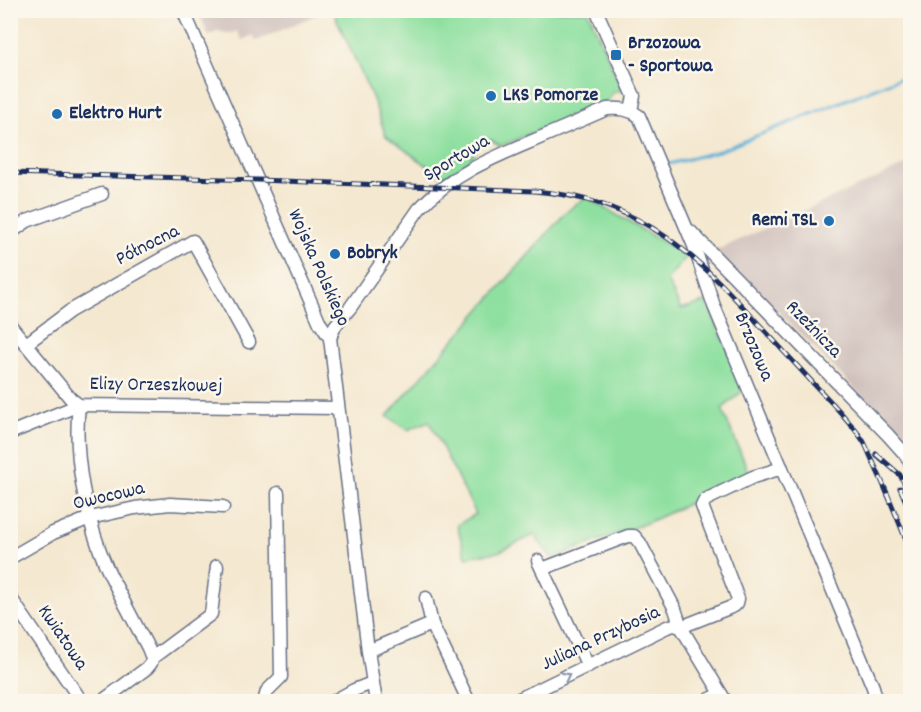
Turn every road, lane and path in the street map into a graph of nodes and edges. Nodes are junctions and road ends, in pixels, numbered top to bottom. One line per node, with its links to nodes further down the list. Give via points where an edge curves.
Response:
1 (183, 10): 8 (street, Wojska Polskiego)
2 (596, 10): 3 (street, Brzozowa, via 634,96)
3 (631, 110): 5 (street, Brzozowa, via 639,116); 8 (street, Sportowa, via 607,109 468,170 431,196)
4 (102, 194): 6 (street, via 27,221)
5 (685, 226): 14 (street, Rzeźnicza); 15 (street, Brzozowa)
6 (10, 233)
7 (10, 325): 10 (street, Elizy Orzeszkowej)
8 (330, 338): 12 (street, Wojska Polskiego)
9 (249, 342): 10 (street, Północna, via 193,241 70,311)
10 (26, 344): 11 (street, Elizy Orzeszkowej)
11 (79, 405): 12 (street, Elizy Orzeszkowej); 13 (street); 18 (street, via 77,449)
12 (338, 408): 25 (street, Wojska Polskiego)
13 (10, 433)
14 (910, 462)
15 (782, 468): 24 (street, Juliana Przybosia, via 705,500 702,506 738,599 734,606); 38 (street, Brzozowa)
16 (279, 493): 32 (street, via 281,677 267,691)
17 (223, 507): 18 (street, Owocowa, via 170,504)
18 (90, 518): 19 (street, Owocowa, via 53,533); 26 (street, via 107,567)
19 (10, 558)
20 (217, 566): 26 (street, via 211,614)
21 (10, 597): 30 (street, Kwiatowa)
22 (426, 598): 23 (street)
23 (432, 624): 25 (street); 35 (street)
24 (681, 627): 27 (street, Juliana Przybosia, via 668,627); 27 (street, via 634,536 540,565); 29 (street)
25 (368, 651): 28 (street, Wojska Polskiego)
26 (152, 658): 31 (street, via 147,668)
27 (588, 666): 36 (street, Juliana Przybosia, one-way to 27)
28 (372, 682): 33 (street); 34 (street, Wojska Polskiego)
29 (723, 698): 37 (street)
30 (82, 702)
31 (101, 702)
32 (264, 702)
33 (332, 702)
34 (376, 702)
35 (469, 702)
36 (513, 702)
37 (704, 702)
38 (877, 702)

